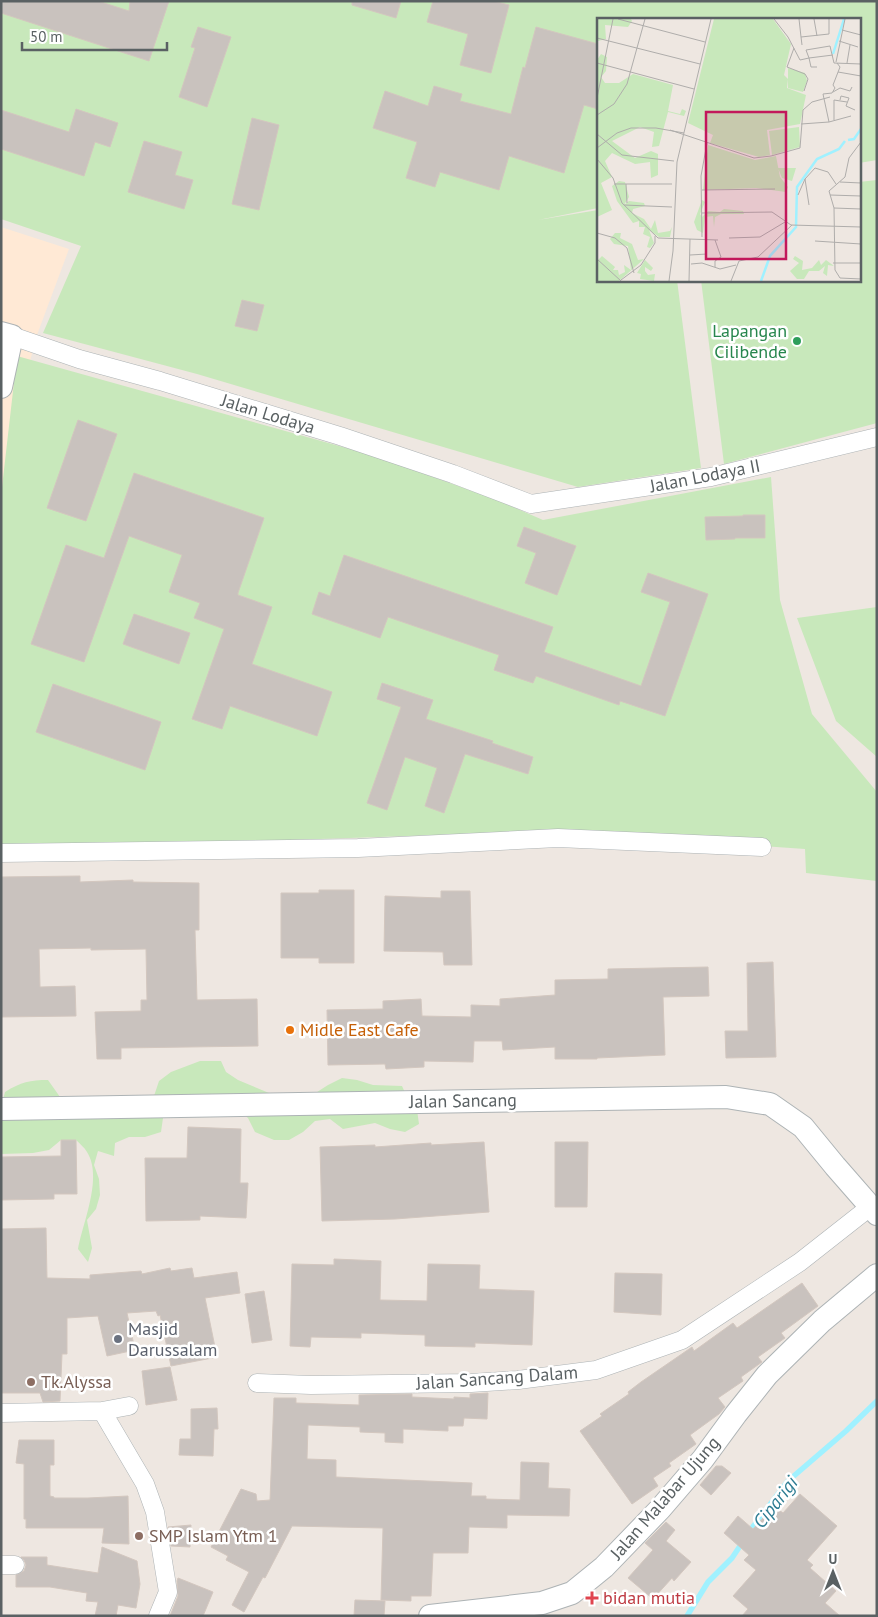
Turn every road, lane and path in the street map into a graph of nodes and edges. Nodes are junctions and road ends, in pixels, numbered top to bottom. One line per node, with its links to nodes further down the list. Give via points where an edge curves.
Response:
1 (6, 335): 2 (street); 4 (street, Jalan Lodaya, via 340,436)
2 (1, 387)
3 (877, 437): 4 (street, Jalan Lodaya II, via 711,477)
4 (531, 504)
5 (762, 847): 6 (street, via 558,838 358,848)
6 (1, 853)
7 (1, 1109): 8 (street, Jalan Sancang, via 726,1097 770,1104 803,1127)
8 (873, 1211): 10 (street, Jalan Sancang Dalam, via 682,1340 596,1370 471,1383)
9 (877, 1275): 15 (street, Jalan Malabar Ujung, via 822,1321 767,1375 703,1460 660,1509 604,1567 572,1593 542,1603)
10 (257, 1383)
11 (129, 1406): 12 (street)
12 (102, 1411): 13 (street); 14 (street, via 145,1484 155,1512 168,1592)
13 (1, 1413)
14 (158, 1616)
15 (430, 1616)

